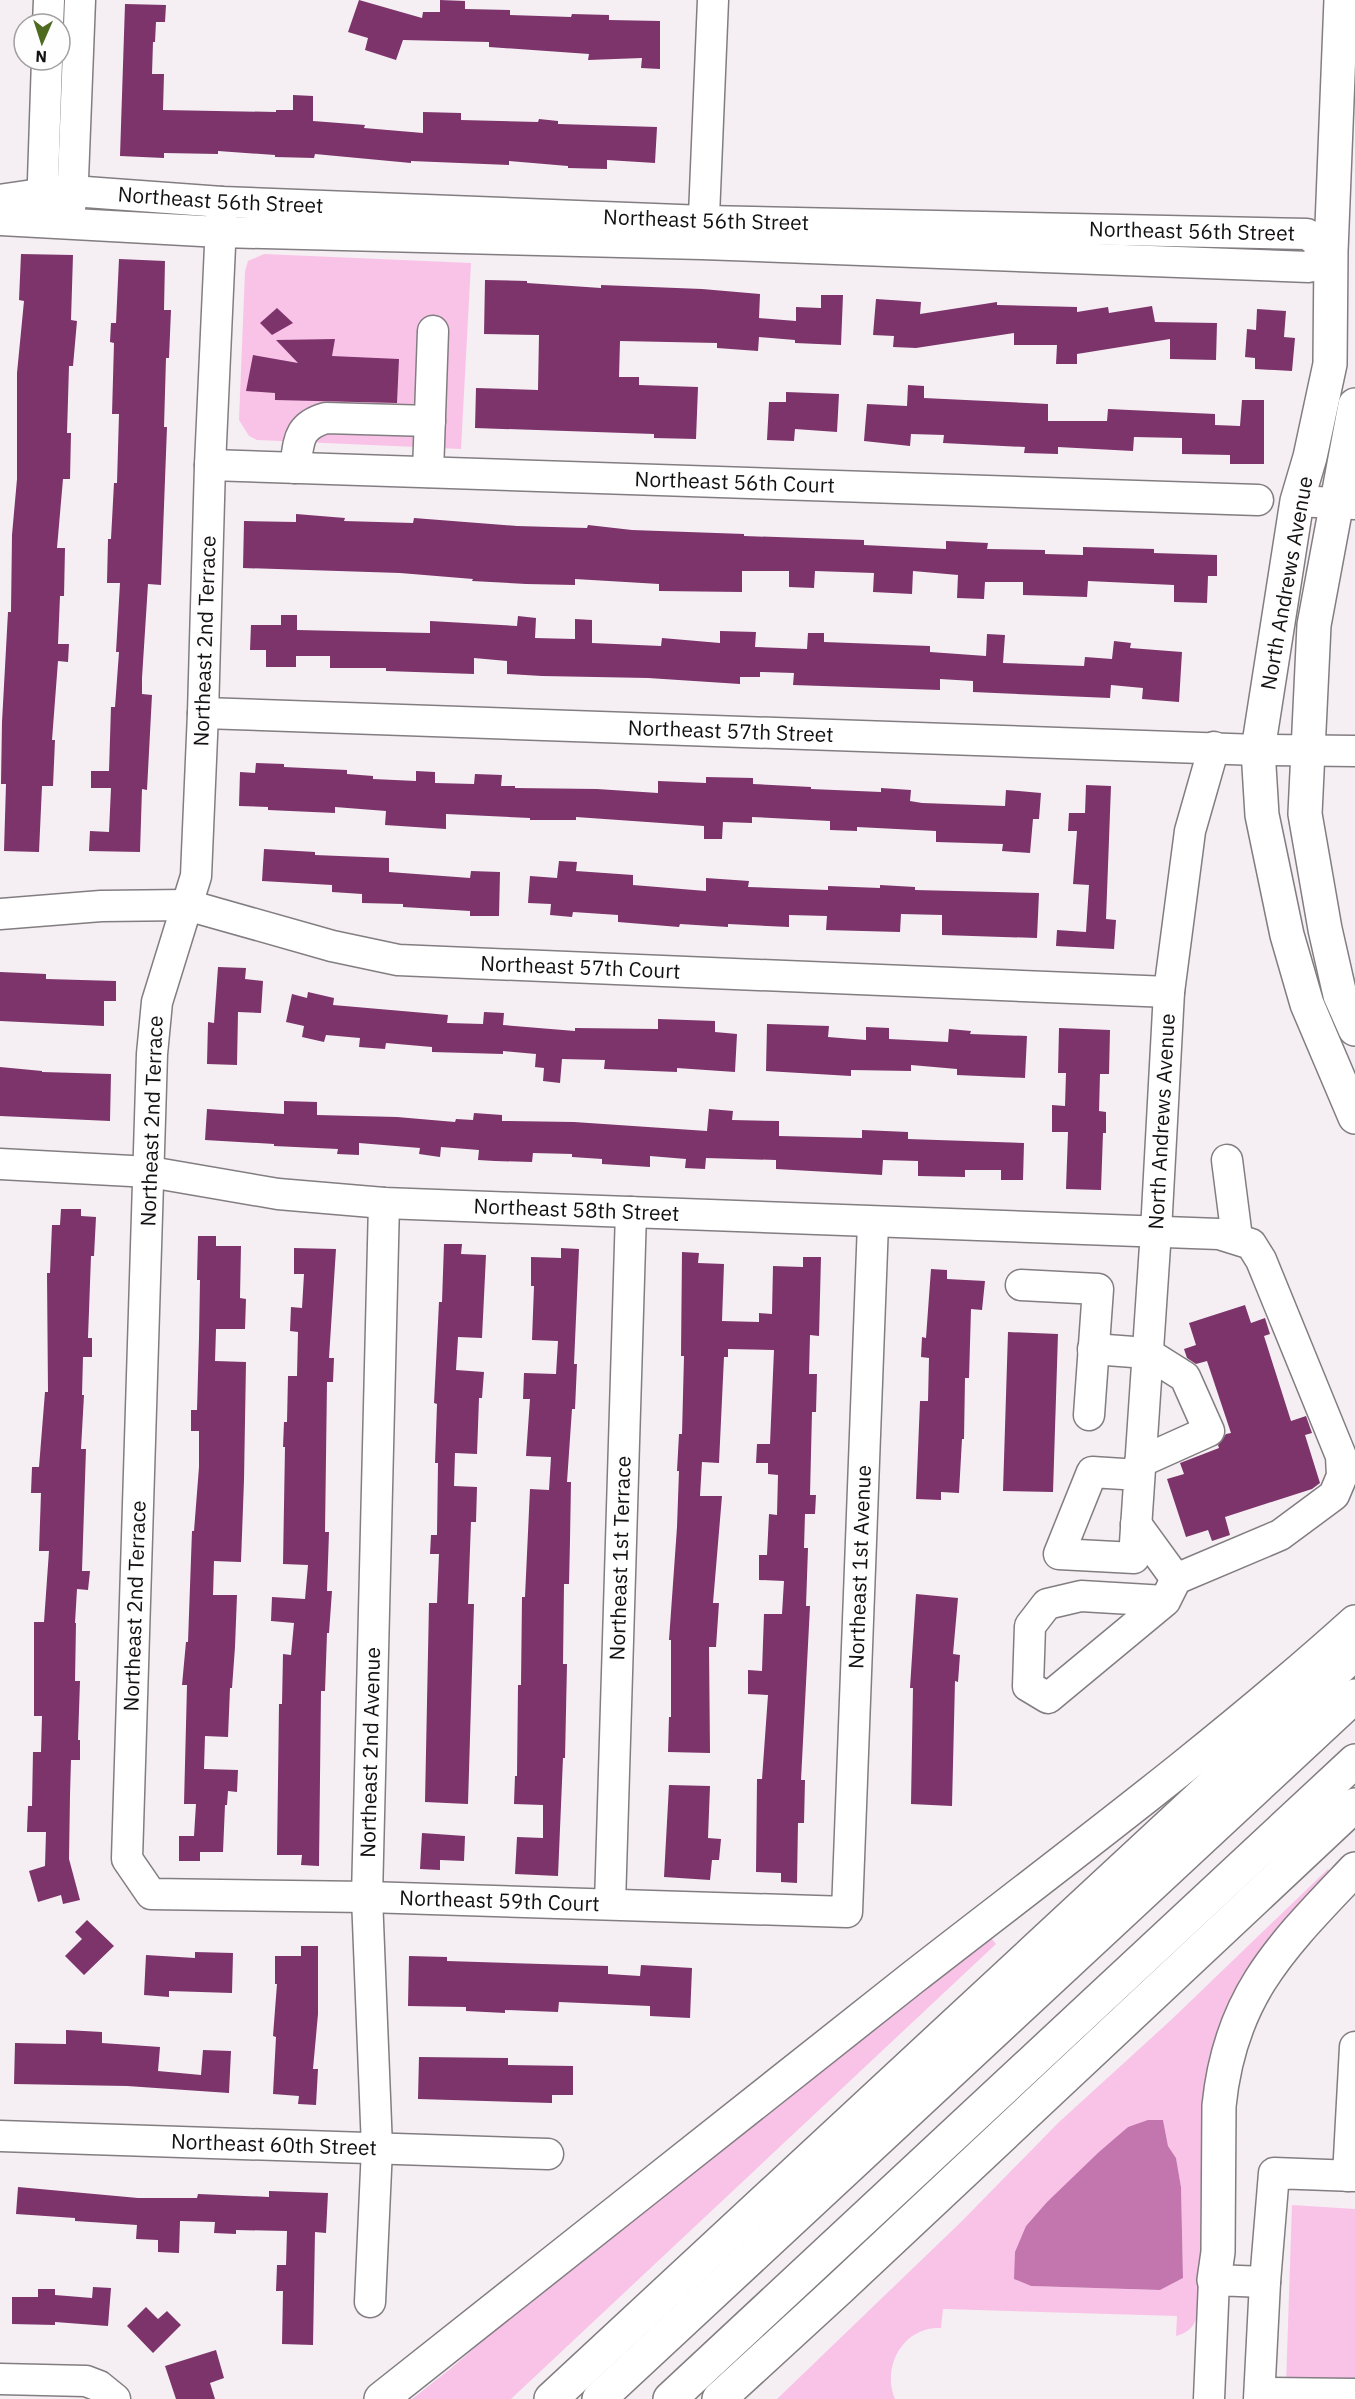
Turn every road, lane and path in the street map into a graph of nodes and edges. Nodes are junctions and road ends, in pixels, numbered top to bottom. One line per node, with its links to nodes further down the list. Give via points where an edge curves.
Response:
1 (80, 0): 6 (street)
2 (713, 0): 12 (street)
3 (1341, 0): 13 (main road, North Andrews Avenue)
4 (47, 72): 5 (street)
5 (43, 191): 6 (street, Northeast 56th Street); 7 (street, Northeast 56th Street); 10 (street)
6 (72, 191): 8 (street, Northeast 56th Street); 10 (street)
7 (0, 200)
8 (222, 202): 11 (street, Northeast 2nd Terrace); 12 (street, Northeast 56th Street)
9 (0, 220): 10 (street, Northeast 56th Street)
10 (55, 223): 11 (street, Northeast 56th Street)
11 (220, 232): 12 (street, Northeast 56th Street); 17 (street, Northeast 2nd Terrace)
12 (704, 232): 13 (street, Northeast 56th Street, via 1307,234)
13 (1343, 251): 21 (main road, North Andrews Avenue, via 1330,364)
14 (433, 331): 16 (street)
15 (1355, 405): 22 (main road, North Andrews Avenue)
16 (430, 421): 18 (street, via 315,421 299,439); 19 (street)
17 (210, 465): 18 (street, Northeast 56th Court); 23 (street, Northeast 2nd Terrace)
18 (295, 468): 19 (street, Northeast 56th Court)
19 (428, 472): 20 (street, Northeast 56th Court)
20 (1258, 500)
21 (1296, 501): 22 (street); 26 (main road, North Andrews Avenue)
22 (1345, 503): 25 (main road, North Andrews Avenue, via 1314,625)
23 (203, 713): 24 (street, Northeast 57th Street); 28 (street, Northeast 2nd Terrace, via 196,876)
24 (1214, 747): 26 (street, Northeast 57th Street); 30 (street, North Andrews Avenue, via 1190,831)
25 (1308, 749): 26 (street, Northeast 57th Street); 27 (street, Northeast 57th Street); 31 (main road, North Andrews Avenue, via 1305,814 1340,996)
26 (1258, 750): 32 (main road, North Andrews Avenue, via 1262,815 1287,935 1307,1004)
27 (1355, 751)
28 (187, 905): 29 (street, Northeast 57th Court, via 102,906); 30 (street, Northeast 57th Court, via 332,946 398,960); 35 (street, Northeast 2nd Terrace, via 158,1002 152,1054)
29 (0, 914)
30 (1169, 992): 39 (street, North Andrews Avenue)
31 (1355, 1029)
32 (1355, 1117)
33 (1227, 1160): 40 (street)
34 (0, 1164): 35 (street, Northeast 58th Street)
35 (150, 1172): 36 (street, Northeast 58th Street, via 278,1194); 53 (street, Northeast 2nd Terrace, via 127,1859)
36 (384, 1203): 37 (street, Northeast 58th Street); 54 (street, Northeast 2nd Avenue)
37 (631, 1212): 38 (street, Northeast 58th Street); 55 (street, Northeast 1st Terrace)
38 (873, 1222): 39 (street, Northeast 58th Street); 56 (street, Northeast 1st Avenue)
39 (1156, 1231): 40 (street, Northeast 58th Street); 43 (street, North Andrews Avenue)
40 (1237, 1238): 46 (street, via 1251,1244 1271,1282 1341,1456 1342,1476 1334,1495 1280,1535)
41 (1021, 1285): 42 (street, via 1098,1288)
42 (1093, 1349): 43 (street); 44 (street)
43 (1147, 1353): 45 (street, North Andrews Avenue); 45 (street, via 1185,1377 1209,1431)
44 (1089, 1414)
45 (1138, 1491): 45 (street, North Andrews Avenue, via 1134,1558 1059,1554 1092,1472); 46 (street)
46 (1171, 1590): 46 (street, via 1048,1698 1029,1686 1030,1626 1047,1604 1081,1596)
47 (1355, 1622): 69 (main road, via 1198,1755)
48 (1355, 1653): 70 (main road)
49 (1355, 1696): 71 (main road)
50 (1355, 1761): 72 (main road)
51 (1355, 1805): 73 (main road)
52 (1355, 1869): 62 (main road, via 1265,1970 1231,2042 1219,2106 1218,2252)
53 (151, 1894): 54 (street, Northeast 59th Court)
54 (367, 1897): 55 (street, Northeast 59th Court); 59 (street, Northeast 2nd Avenue)
55 (610, 1904): 56 (street, Northeast 59th Court)
56 (847, 1912)
57 (1355, 2047): 61 (street)
58 (0, 2136): 59 (street, Northeast 60th Street)
59 (377, 2148): 60 (street, Northeast 60th Street); 64 (street, Northeast 2nd Avenue)
60 (548, 2154)
61 (1351, 2176): 63 (street, via 1274,2174)
62 (1214, 2280): 63 (street); 74 (street)
63 (1265, 2282): 67 (street)
64 (370, 2302)
65 (0, 2379): 68 (street, via 86,2381)
66 (1355, 2394): 67 (street)
67 (1259, 2396)
68 (114, 2397)
69 (381, 2399)
70 (551, 2399)
71 (599, 2399)
72 (670, 2399)
73 (719, 2399)
74 (1209, 2399)

